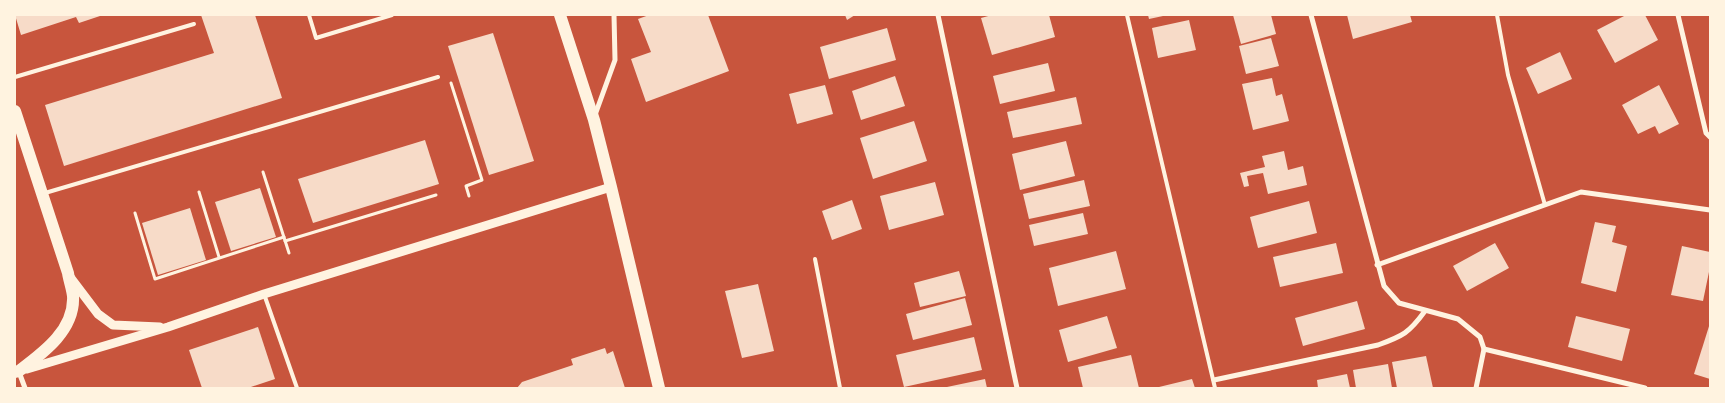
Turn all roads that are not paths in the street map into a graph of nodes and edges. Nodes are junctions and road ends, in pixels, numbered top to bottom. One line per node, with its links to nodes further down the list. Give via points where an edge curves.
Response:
1 (309, 15): 2 (lane, via 316,38)
2 (392, 15)
3 (560, 15): 14 (main road)
4 (614, 15): 14 (street, via 615,60)
5 (938, 15): 33 (street)
6 (1127, 15): 28 (lane)
7 (1311, 15): 21 (street)
8 (1497, 15): 18 (lane, via 1508,75)
9 (1678, 15): 15 (street, via 1706,133)
10 (194, 24): 11 (lane)
11 (15, 77)
12 (438, 77): 17 (lane)
13 (15, 111): 17 (main road)
14 (594, 120): 16 (main road)
15 (1710, 138)
16 (611, 187): 23 (street); 31 (main road)
17 (42, 194): 22 (main road)
18 (1545, 205): 19 (street, via 1581,192); 21 (street)
19 (1710, 210)
20 (815, 259): 32 (lane)
21 (1377, 265): 24 (street, via 1390,294 1400,303)
22 (68, 273): 25 (street, via 98,314 113,325); 27 (main road, via 73,296 71,314 48,349)
23 (264, 294): 25 (street); 30 (lane)
24 (1425, 311): 26 (street, via 1458,319 1480,337); 28 (street, via 1414,327 1401,337 1378,345)
25 (168, 327): 27 (street)
26 (1484, 348): 35 (street); 36 (street)
27 (17, 372): 29 (street)
28 (1214, 380): 34 (lane)
29 (25, 388)
30 (297, 388)
31 (659, 388)
32 (840, 388)
33 (1017, 388)
34 (1215, 388)
35 (1476, 388)
36 (1645, 388)

